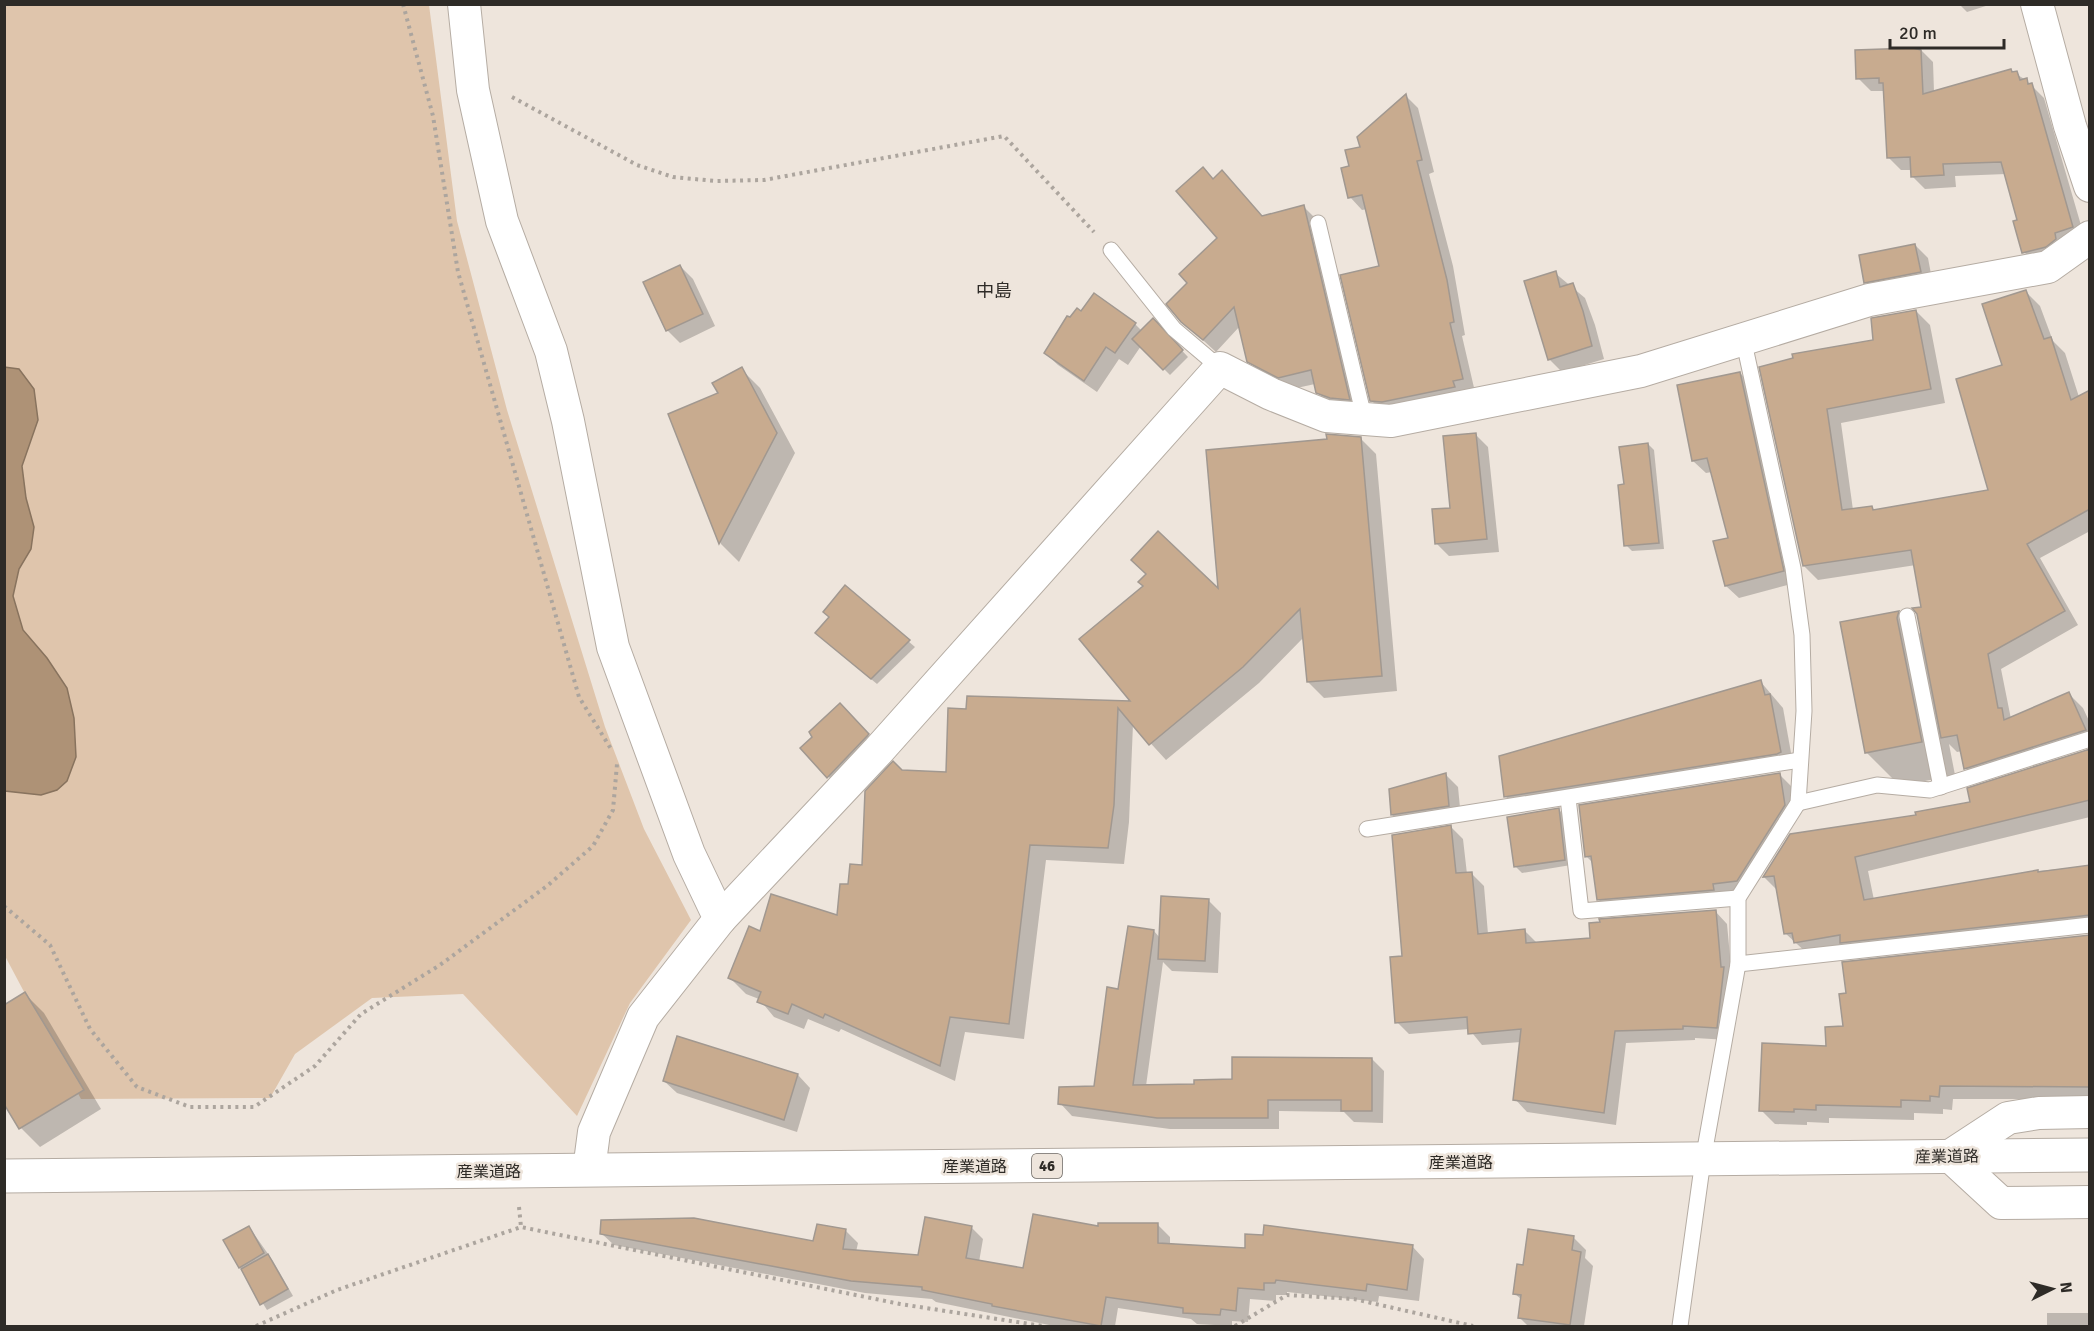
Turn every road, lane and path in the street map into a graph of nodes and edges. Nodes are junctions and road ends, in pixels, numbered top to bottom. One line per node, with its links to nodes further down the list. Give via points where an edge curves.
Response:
1 (403, 4): 14 (path, via 433,116 458,272 579,697)
2 (464, 4): 4 (street)
3 (2037, 4): 5 (street)
4 (473, 90): 8 (path, via 504,93 637,165 673,177 705,180 764,180 1004,136); 23 (street, via 502,221 553,361 613,647 689,854)
5 (2090, 186)
6 (1318, 223): 11 (lane)
7 (2090, 237): 9 (street, via 2048,267 1869,300)
8 (1111, 250): 10 (lane, via 1174,329)
9 (1743, 338): 11 (street, via 1641,371 1391,421); 16 (lane, via 1793,568 1802,635 1804,711)
10 (1220, 368): 11 (street, via 1326,416); 23 (street, via 878,751)
11 (1365, 421)
12 (1907, 616): 17 (lane)
13 (2090, 739): 17 (lane)
14 (611, 751)
15 (617, 760): 22 (path, via 613,810 593,846 547,886 440,965 360,1014 315,1066 254,1107 190,1107 137,1087 90,1029 50,945)
16 (1800, 760): 18 (lane); 19 (lane)
17 (1941, 787): 19 (lane, via 1930,790 1877,785)
18 (1568, 798): 20 (lane); 21 (lane, via 1581,911)
19 (1798, 803): 21 (lane)
20 (1367, 829)
21 (1738, 898): 25 (lane)
22 (4, 906)
23 (720, 919): 30 (street, via 643,1017 594,1132)
24 (2090, 925): 25 (lane)
25 (1738, 964): 29 (lane)
26 (2090, 1112): 28 (street, via 2008,1118)
27 (2090, 1155): 28 (main road, 産業道路 / 46)
28 (1950, 1156): 29 (main road, 産業道路 / 46); 32 (street, via 2001,1203)
29 (1703, 1160): 30 (main road, 産業道路 / 46); 37 (lane)
30 (589, 1170): 31 (main road, 産業道路 / 46)
31 (4, 1176)
32 (2090, 1202)
33 (256, 1326): 34 (path, via 336,1290 521,1227 900,1304)
34 (1043, 1326)
35 (1235, 1326): 36 (path, via 1287,1295 1354,1299)
36 (1473, 1326)
37 (1680, 1326)

